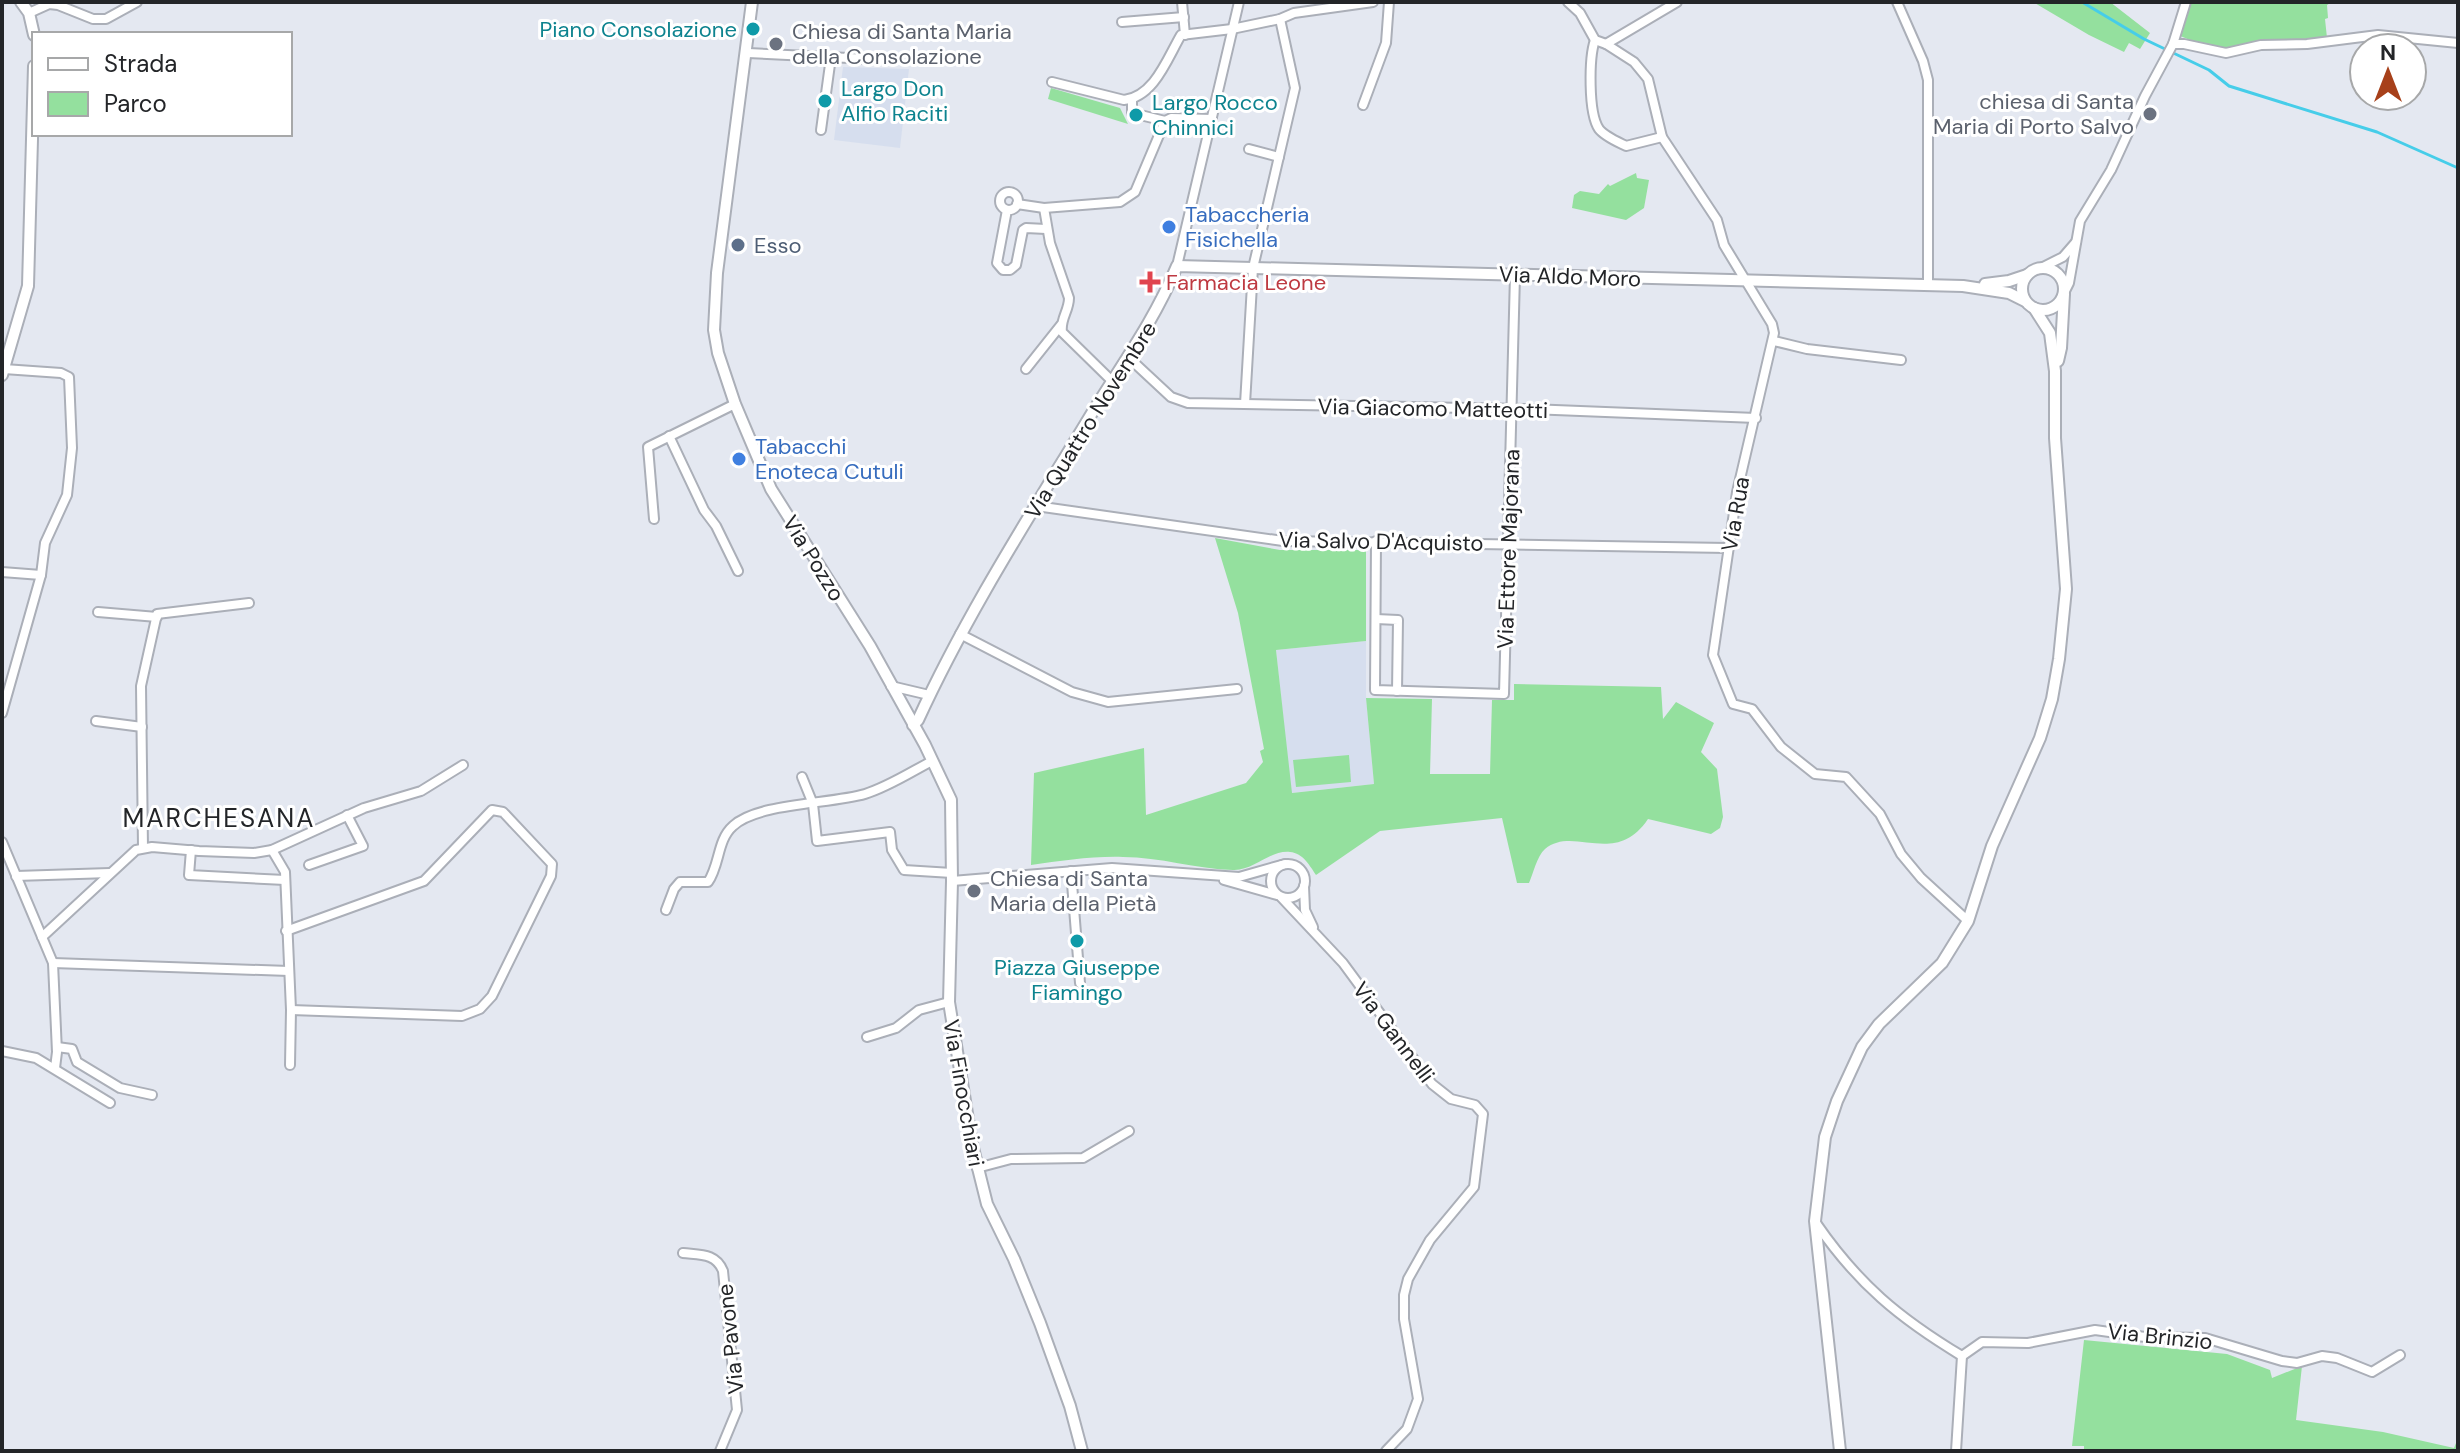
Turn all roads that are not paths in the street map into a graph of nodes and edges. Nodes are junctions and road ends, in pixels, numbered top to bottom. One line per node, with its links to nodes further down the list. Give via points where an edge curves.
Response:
1 (21, 2): 13 (street)
2 (137, 2): 13 (street, via 106,19 49,4)
3 (752, 2): 25 (street, Via Pozzo)
4 (1182, 2): 15 (street)
5 (1239, 2): 18 (street, Via Quattro Novembre)
6 (1373, 2): 16 (street)
7 (1389, 2): 30 (street, via 1386,43)
8 (1568, 2): 14 (street)
9 (1581, 2): 14 (street)
10 (1677, 2): 23 (street)
11 (1897, 2): 48 (street, via 1928,80)
12 (2186, 2): 24 (street)
13 (29, 13): 19 (street)
14 (1580, 13): 21 (street)
15 (1184, 17): 17 (street); 20 (street)
16 (1280, 19): 18 (street); 37 (street, via 1295,88)
17 (1122, 22)
18 (1232, 29): 20 (street); 31 (street, Via Quattro Novembre)
19 (33, 32)
20 (1185, 35): 29 (street, via 1147,90)
21 (1595, 40): 23 (street); 35 (street, via 1591,96 1599,131 1626,146)
22 (2458, 43): 24 (street, via 2378,35 2226,53)
23 (1606, 44): 35 (street, via 1634,62 1648,79)
24 (2173, 44): 42 (street, via 2080,221)
25 (748, 53): 26 (street); 60 (street, Via Pozzo, via 714,330)
26 (831, 57): 27 (street); 33 (street)
27 (869, 59)
28 (1052, 82): 29 (street)
29 (1132, 100): 32 (street, via 1132,113)
30 (1363, 105)
31 (1212, 119): 32 (street); 43 (street, Via Quattro Novembre)
32 (1165, 121): 39 (street, via 1135,192 1127,199)
33 (821, 130)
34 (32, 136): 58 (street, via 28,286)
35 (1662, 137): 47 (street, via 1717,220 1724,245)
36 (1249, 149): 37 (street)
37 (1279, 157): 44 (street)
38 (1017, 204): 39 (street); 40 (street); 40 (street, via 1011,193 1002,195)
39 (1044, 208): 41 (street)
40 (1007, 210): 41 (street, via 997,263 1003,270 1016,265 1023,230)
41 (1046, 229): 52 (street, via 1069,298)
42 (2076, 242): 45 (street, via 2063,257); 50 (street)
43 (1177, 266): 44 (street, Via Aldo Moro); 54 (street, Via Quattro Novembre)
44 (1253, 268): 46 (street, Via Aldo Moro); 61 (street)
45 (2034, 271): 49 (street, via 1997,283); 50 (street, via 2056,273); 51 (street, via 2022,287)
46 (1515, 275): 47 (street, Via Aldo Moro); 62 (street, Via Ettore Majorana)
47 (1745, 281): 48 (street, Via Aldo Moro); 53 (street, via 1772,324)
48 (1928, 285): 49 (street, Via Aldo Moro)
49 (1963, 286): 51 (street, via 2009,293)
50 (2063, 294): 51 (street, via 2050,308); 57 (street)
51 (2030, 304): 57 (street, via 2050,333)
52 (1061, 325): 56 (street); 59 (street)
53 (1774, 341): 55 (street); 63 (street, Via Rua)
54 (1128, 357): 59 (street, Via Quattro Novembre); 61 (street, Via Giacomo Matteotti, via 1179,401)
55 (1901, 360)
56 (1026, 369)
57 (2055, 371): 106 (street, via 2066,589 2059,659 2040,738 1992,846)
58 (3, 372): 72 (street, via 69,377 72,448 67,495 45,543)
59 (1112, 381): 65 (street, Via Quattro Novembre)
60 (735, 404): 64 (street); 78 (street, Via Pozzo, via 771,489)
61 (1245, 404): 62 (street, Via Giacomo Matteotti)
62 (1512, 408): 63 (street, Via Giacomo Matteotti); 68 (street, Via Ettore Majorana)
63 (1756, 418): 69 (street, Via Rua)
64 (669, 436): 66 (street, via 648,447); 70 (street)
65 (1036, 506): 67 (street, Via Salvo D'Acquisto, via 1283,541); 77 (street, Via Quattro Novembre)
66 (654, 519)
67 (1376, 541): 68 (street, Via Salvo D'Acquisto); 76 (street)
68 (1508, 544): 69 (street, Via Salvo D'Acquisto); 80 (street, Via Ettore Majorana, via 1504,694)
69 (1728, 548): 106 (street, Via Rua, via 1713,655 1733,704 1752,709 1781,747 1815,774 1846,777 1880,814 1921,878)
70 (738, 571)
71 (2, 572): 72 (street)
72 (41, 575): 82 (street)
73 (249, 603): 75 (street)
74 (98, 612): 75 (street)
75 (157, 617): 85 (street, via 141,686)
76 (1376, 619): 80 (street, Via Ettore Majorana, via 1375,690); 80 (street, via 1398,620)
77 (960, 634): 79 (street, via 1072,692 1108,702); 81 (street, Via Quattro Novembre)
78 (890, 686): 81 (street); 84 (street, Via Pozzo)
79 (1237, 689)
80 (1397, 691)
81 (929, 695): 84 (street, Via Quattro Novembre)
82 (2, 713)
83 (96, 721): 85 (street)
84 (913, 725): 86 (street, Via Finocchiari)
85 (142, 727): 92 (street)
86 (932, 761): 89 (street, via 867,793); 100 (street, Via Finocchiari, via 951,800)
87 (463, 765): 90 (street, via 421,791)
88 (802, 777): 89 (street)
89 (813, 804): 100 (street, via 817,841 890,832 892,850 904,870); 105 (street, via 737,822 724,839 708,882 680,882)
90 (347, 815): 94 (street); 96 (street, via 363,846)
91 (2, 842): 99 (street)
92 (143, 848): 93 (street); 98 (street)
93 (191, 850): 94 (street); 102 (street, via 189,875)
94 (272, 850): 102 (street)
95 (1285, 864): 101 (street, via 1239,877); 103 (street, via 1302,872); 104 (street, via 1271,877)
96 (309, 865)
97 (1071, 871): 100 (street); 101 (street, via 1136,868); 112 (street)
98 (111, 873): 99 (street); 108 (street)
99 (16, 876): 108 (street)
100 (952, 877): 113 (street, Via Finocchiari)
101 (1208, 877): 104 (street)
102 (285, 880): 107 (street)
103 (1304, 885): 104 (street, via 1293,897); 109 (street, Via Gannelli, via 1305,910)
104 (1279, 896): 109 (street, Via Gannelli)
105 (666, 910)
106 (1968, 921): 124 (street, via 1942,963 1879,1024 1850,1069 1825,1137)
107 (286, 931): 111 (street); 114 (street, via 424,881 492,810 503,812 552,864 551,876 492,996 472,1013)
108 (42, 937): 110 (street)
109 (1320, 937): 130 (street, Via Gannelli, via 1432,1084 1483,1114 1474,1187 1430,1240 1408,1279 1404,1319 1418,1399 1407,1429)
110 (53, 963): 111 (street); 116 (street)
111 (289, 971): 114 (street)
112 (1080, 983)
113 (949, 1002): 115 (street, via 919,1010 896,1028); 123 (street, Via Finocchiari)
114 (291, 1010): 118 (street)
115 (867, 1037)
116 (57, 1047): 119 (street); 120 (street, via 72,1049 77,1062 120,1088)
117 (2, 1051): 119 (street)
118 (290, 1065)
119 (55, 1068): 121 (street)
120 (152, 1095)
121 (110, 1103)
122 (1129, 1131): 123 (street, via 1083,1158 1026,1158)
123 (977, 1168): 128 (street, Via Finocchiari, via 987,1204 1040,1323)
124 (1815, 1221): 127 (street, via 1862,1282 1915,1328); 131 (street)
125 (683, 1253): 129 (street, Via Pavone, via 714,1258 723,1271 737,1410)
126 (2400, 1355): 127 (street, Via Brinzio, via 2372,1372 2337,1358 2297,1363 2205,1338 2095,1330 2028,1343 1982,1342)
127 (1962, 1356): 132 (street)
128 (1080, 1449)
129 (720, 1451)
130 (1386, 1451)
131 (1840, 1451)
132 (1956, 1451)

